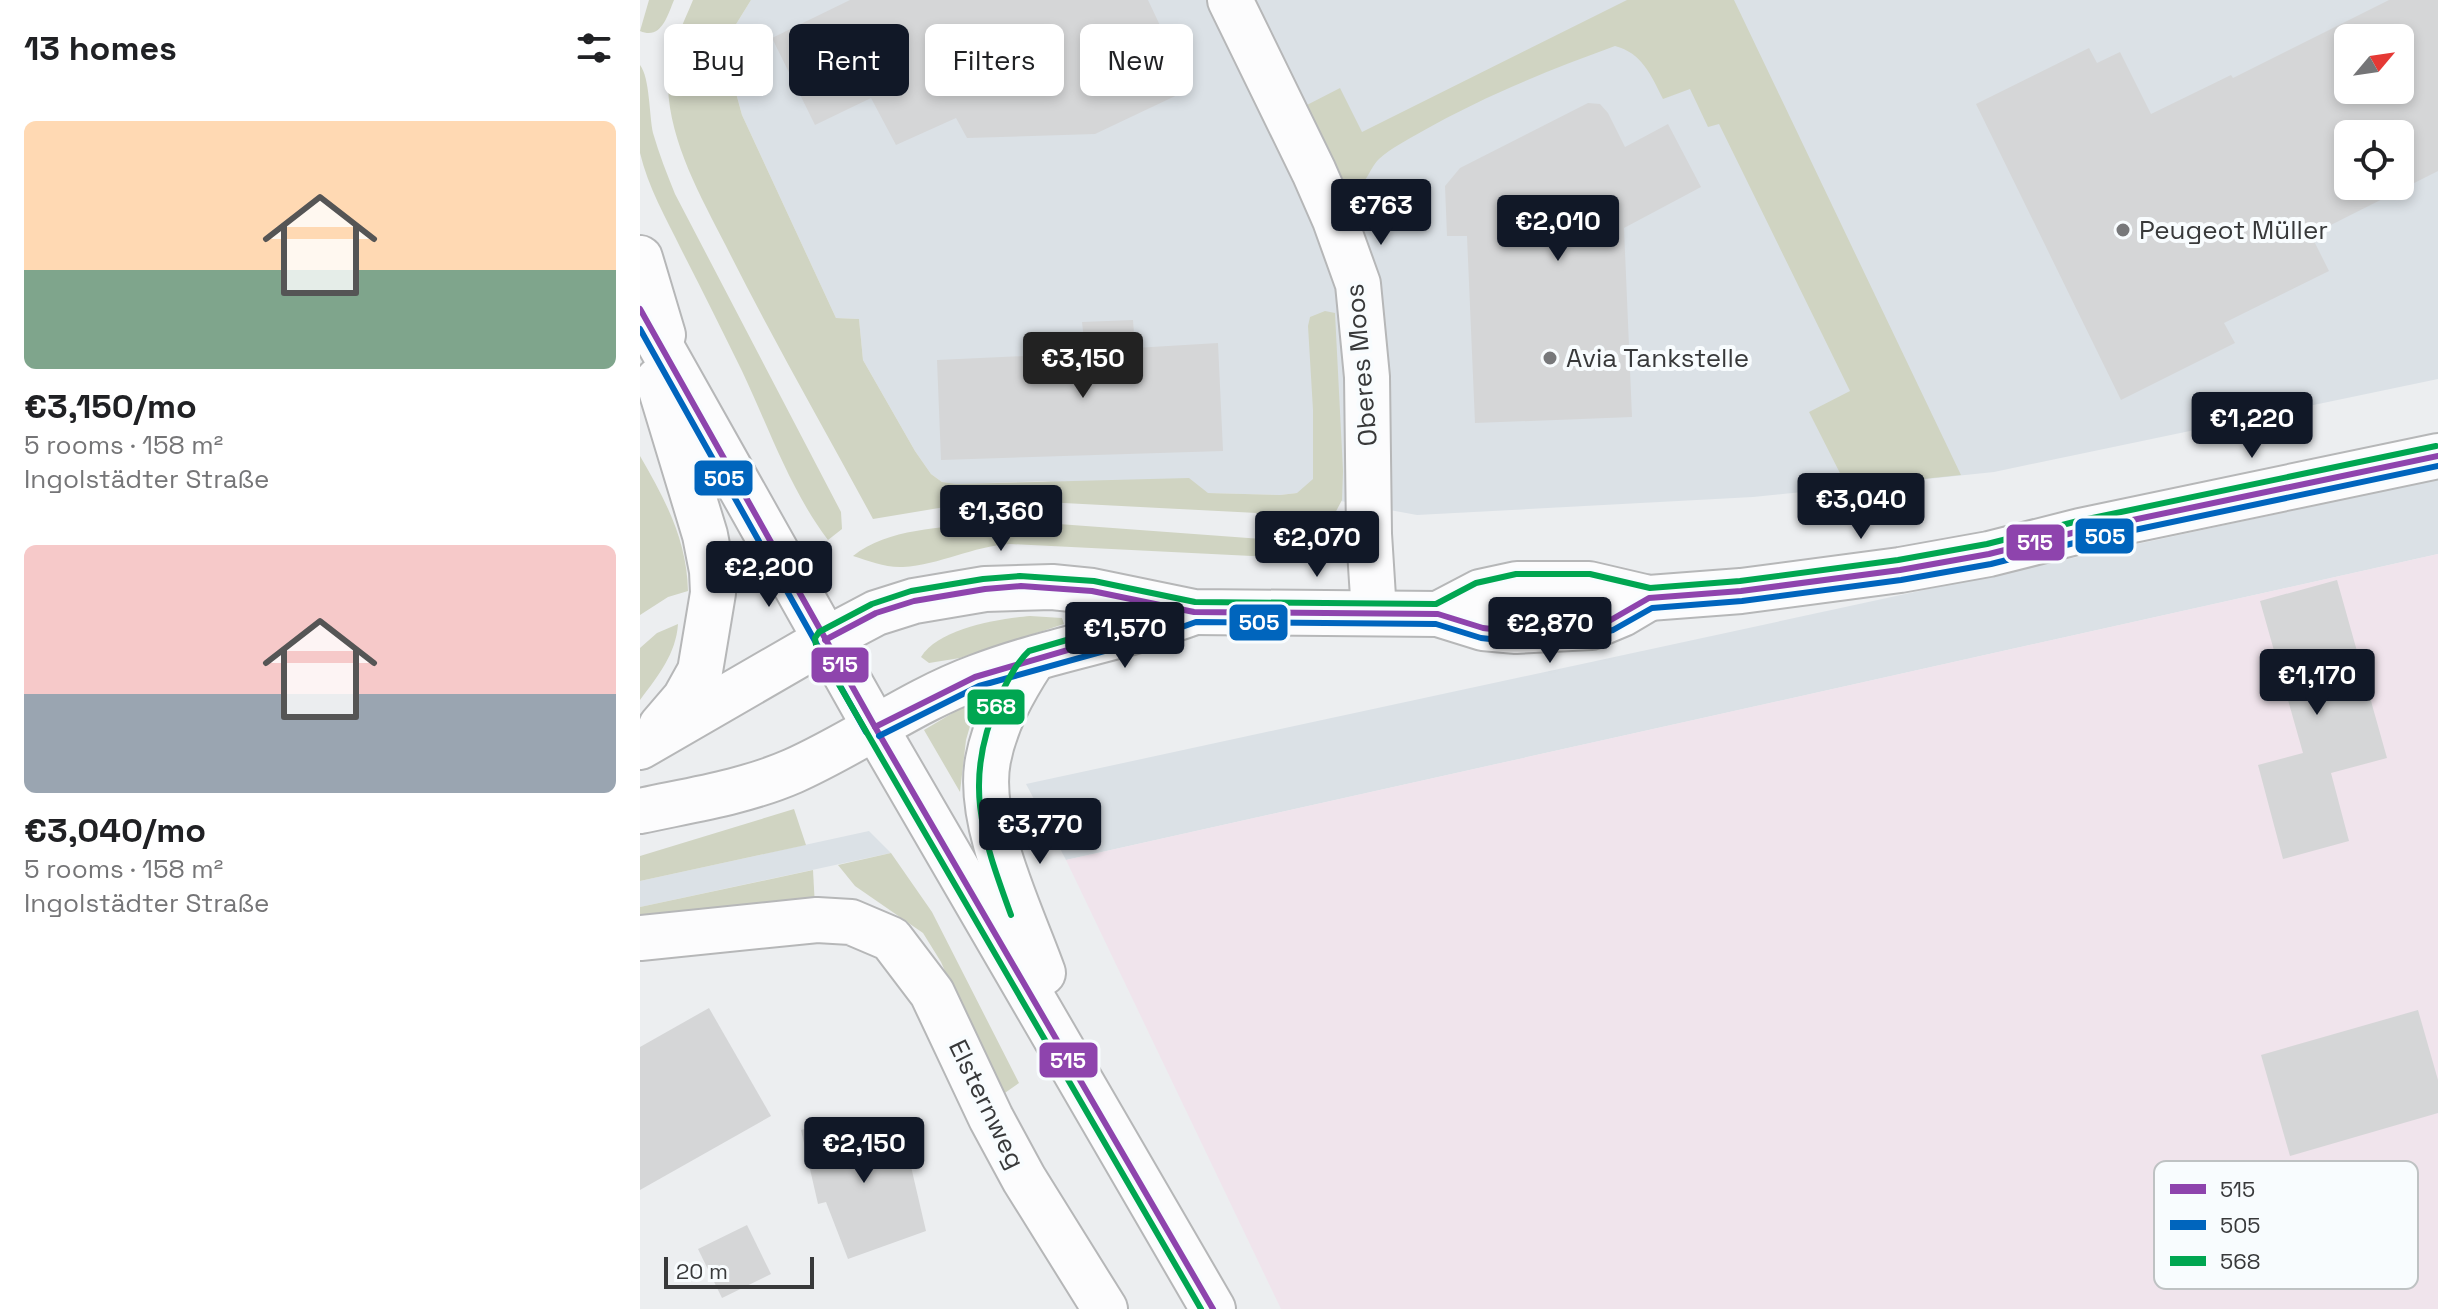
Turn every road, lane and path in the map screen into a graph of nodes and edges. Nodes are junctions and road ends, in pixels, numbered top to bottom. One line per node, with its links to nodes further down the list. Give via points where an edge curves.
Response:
1 (1230, 0): 8 (street, Oberes Moos, via 1314,172 1358,284 1367,377)
2 (640, 258): 5 (street)
3 (640, 309): 5 (street)
4 (640, 322): 12 (street, via 705,535 713,593 700,671 685,698)
5 (677, 375): 9 (street)
6 (2438, 456): 8 (street, via 1900,570 1649,598 1589,584 1517,584 1480,592 1438,614)
7 (1194, 612): 8 (street); 9 (street, via 1092,591 1021,586 914,601 876,613); 10 (street)
8 (1374, 613)
9 (825, 640): 11 (street); 12 (street)
10 (1033, 660): 11 (street, via 975,677); 15 (street, via 995,732 987,763 989,809 996,844)
11 (875, 727): 13 (street, via 793,771 748,787); 15 (street)
12 (643, 744)
13 (640, 811)
14 (640, 938): 16 (street, Elsternweg, via 817,920 851,922 891,939 932,993 1018,1167)
15 (1074, 1066): 17 (street)
16 (1105, 1309)
17 (1213, 1309)

